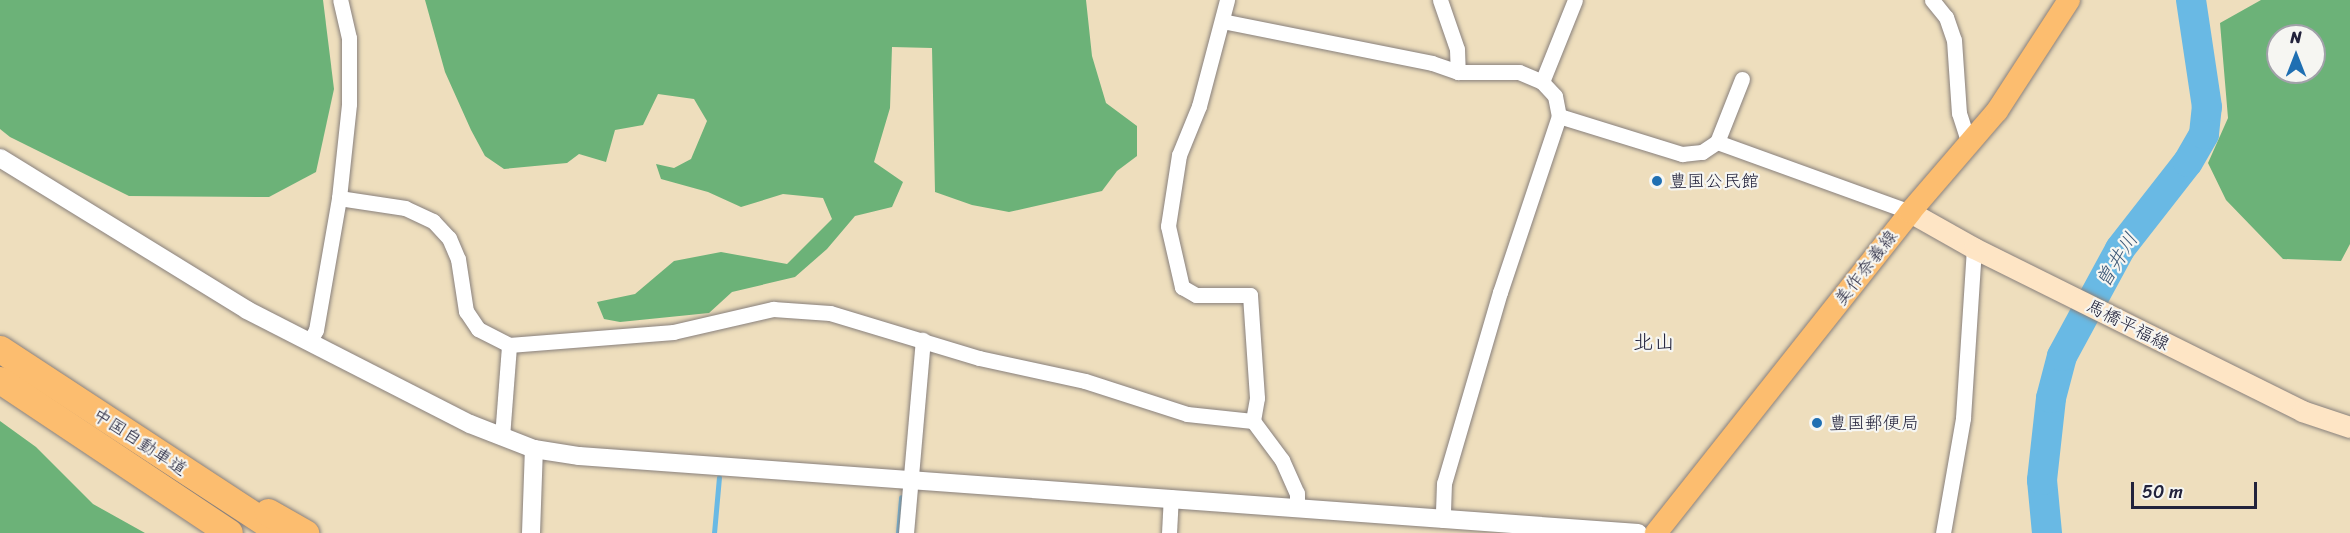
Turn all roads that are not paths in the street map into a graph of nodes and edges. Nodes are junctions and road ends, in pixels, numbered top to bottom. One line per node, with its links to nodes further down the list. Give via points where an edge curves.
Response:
1 (340, 0): 15 (street, via 352,65)
2 (1227, 0): 7 (street)
3 (1440, 0): 8 (street, via 1457,49)
4 (1575, 0): 10 (street)
5 (1932, 0): 13 (street, via 1946,18 1953,40 1959,113)
6 (2069, 0): 13 (main road, 美作奈義線, via 1997,111)
7 (1222, 21): 8 (street, via 1432,63); 23 (street, via 1199,106 1179,155 1168,226 1182,287 1196,295 1250,295 1257,398)
8 (1458, 72): 10 (street, via 1497,69 1519,72)
9 (1742, 79): 12 (street)
10 (1542, 82): 11 (street, via 1555,96)
11 (1558, 116): 12 (street, via 1682,154 1702,152); 31 (street, via 1507,270 1444,483)
12 (1717, 142): 16 (street)
13 (1969, 144): 16 (main road, 美作奈義線)
14 (0, 158): 19 (street, via 180,271)
15 (339, 198): 19 (street, via 316,330); 20 (street, via 405,208 433,221 449,238 458,259 466,311 478,329)
16 (1910, 212): 17 (main road, 馬橋平福線); 39 (main road, 美作奈義線)
17 (1974, 248): 24 (main road, 馬橋平福線, via 2302,411); 40 (street, via 1962,418)
18 (923, 340): 20 (street, via 830,313 773,309 673,332); 23 (street, via 1021,369 1085,381 1187,414); 28 (street)
19 (309, 342): 26 (street)
20 (509, 345): 26 (street)
21 (0, 349): 25 (highway, 中国自動車道)
22 (0, 380): 32 (highway, 中国自動車道)
23 (1253, 421): 30 (street, via 1282,460 1297,494)
24 (2350, 428)
25 (133, 437): 33 (highway, 中国自動車道); 34 (highway)
26 (502, 437): 27 (street)
27 (534, 449): 28 (street, via 579,456); 35 (street)
28 (910, 480): 29 (street); 36 (street)
29 (1171, 496): 30 (street); 37 (street)
30 (1297, 508): 31 (street)
31 (1443, 520): 38 (street)
32 (228, 533)
33 (282, 533)
34 (305, 533)
35 (531, 533)
36 (906, 533)
37 (1169, 533)
38 (1638, 533)
39 (1656, 533)
40 (1943, 533)

